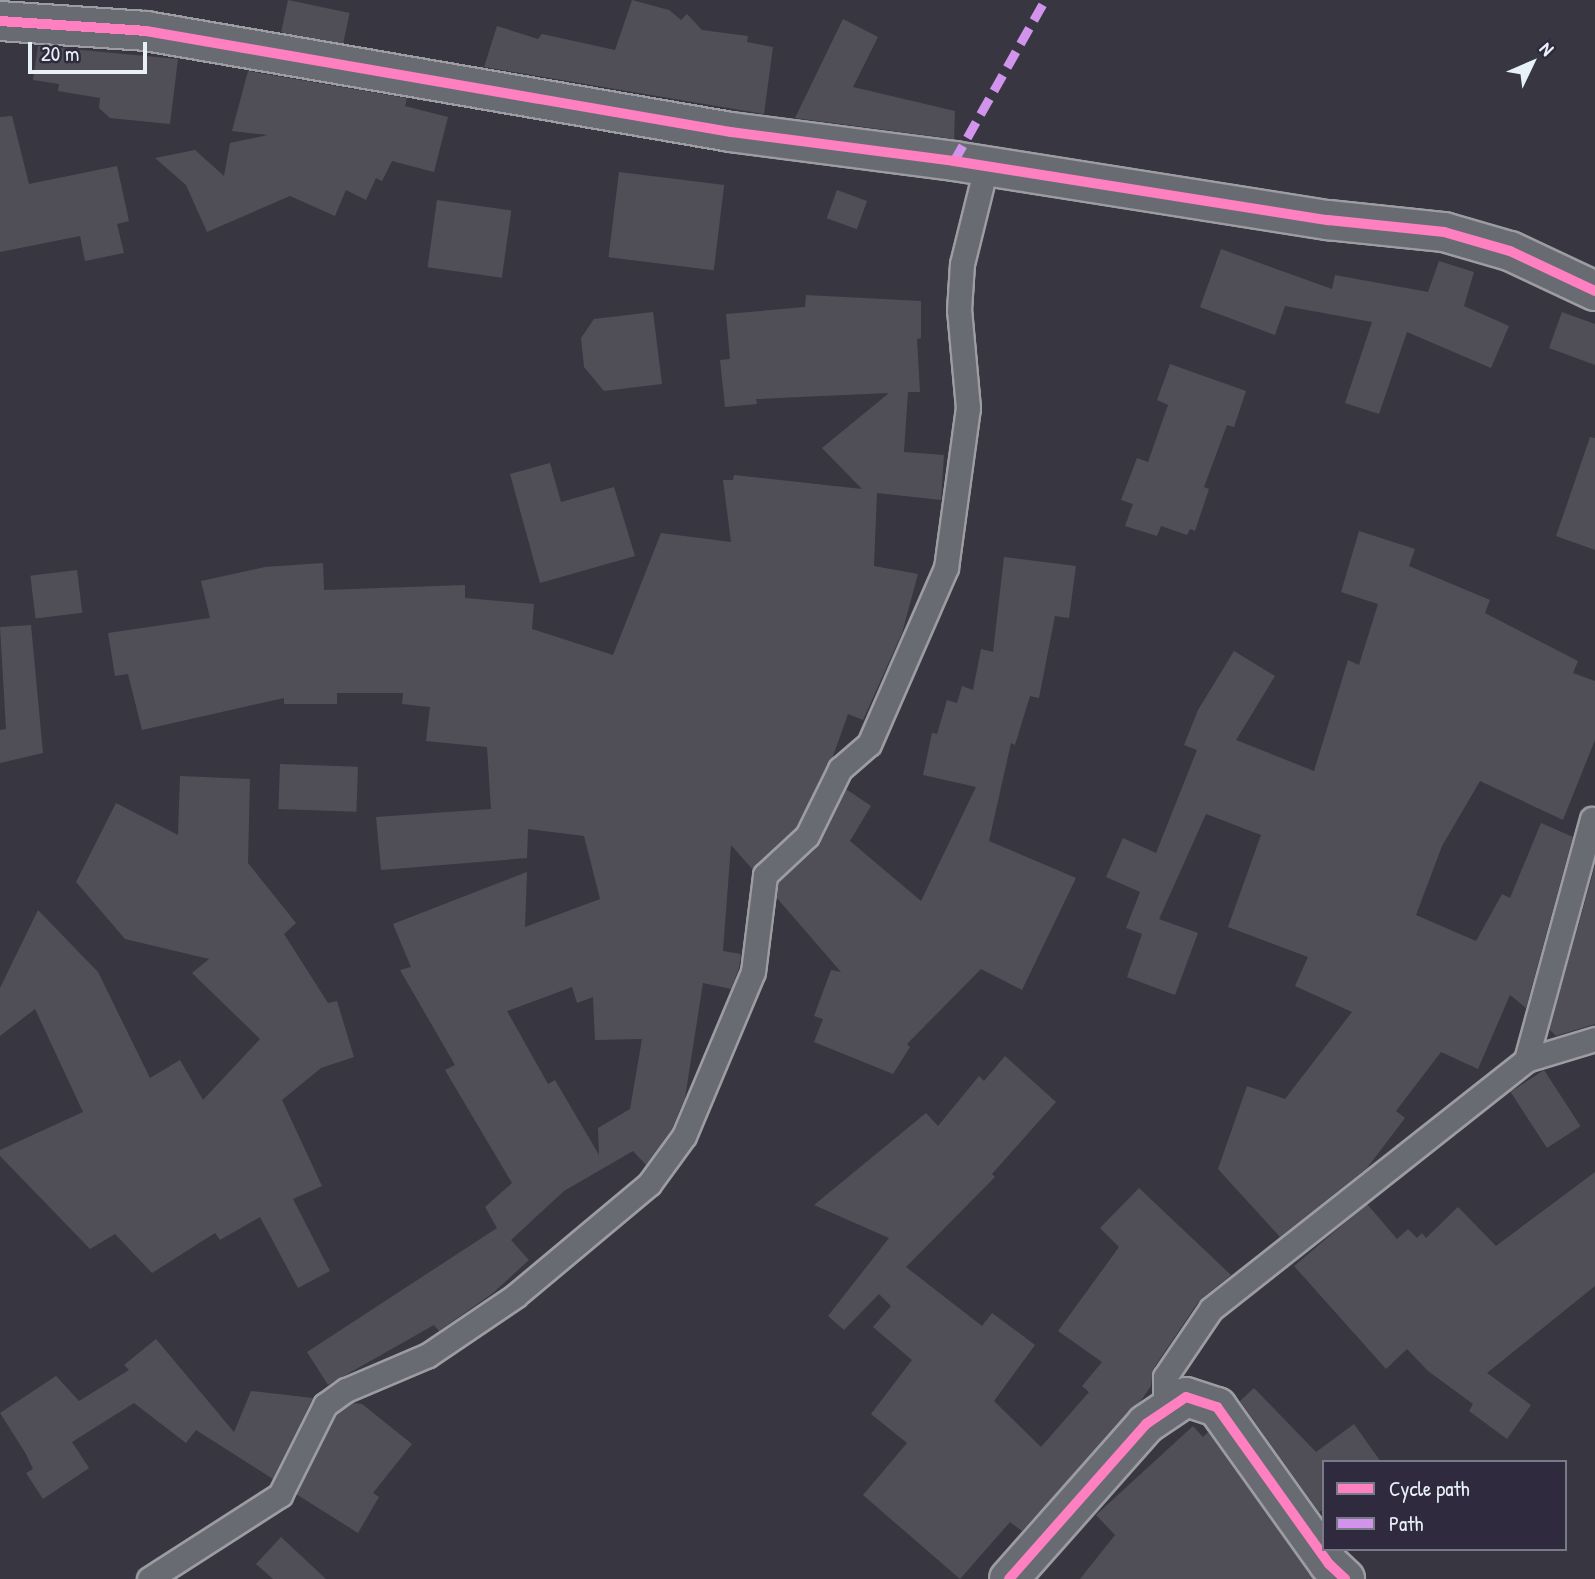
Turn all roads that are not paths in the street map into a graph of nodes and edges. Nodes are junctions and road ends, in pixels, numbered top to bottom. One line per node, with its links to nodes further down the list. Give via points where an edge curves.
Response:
1 (19, 14): 2 (street, via 146,31 731,132)
2 (986, 167): 3 (street, via 1314,218 1444,232 1510,251); 8 (lane, via 962,264 959,310 968,408 946,568 869,744 840,769 807,836 765,874 753,972 684,1136 649,1184 515,1296 428,1355 346,1390 325,1405 280,1495)
3 (1595, 291)
4 (1592, 819): 6 (lane)
5 (1595, 1040): 6 (lane)
6 (1526, 1060): 7 (lane, via 1211,1309 1165,1377)
7 (1165, 1408): 9 (street); 10 (street, via 1186,1397 1217,1407 1329,1564)
8 (149, 1579)
9 (1009, 1579)
10 (1345, 1579)

